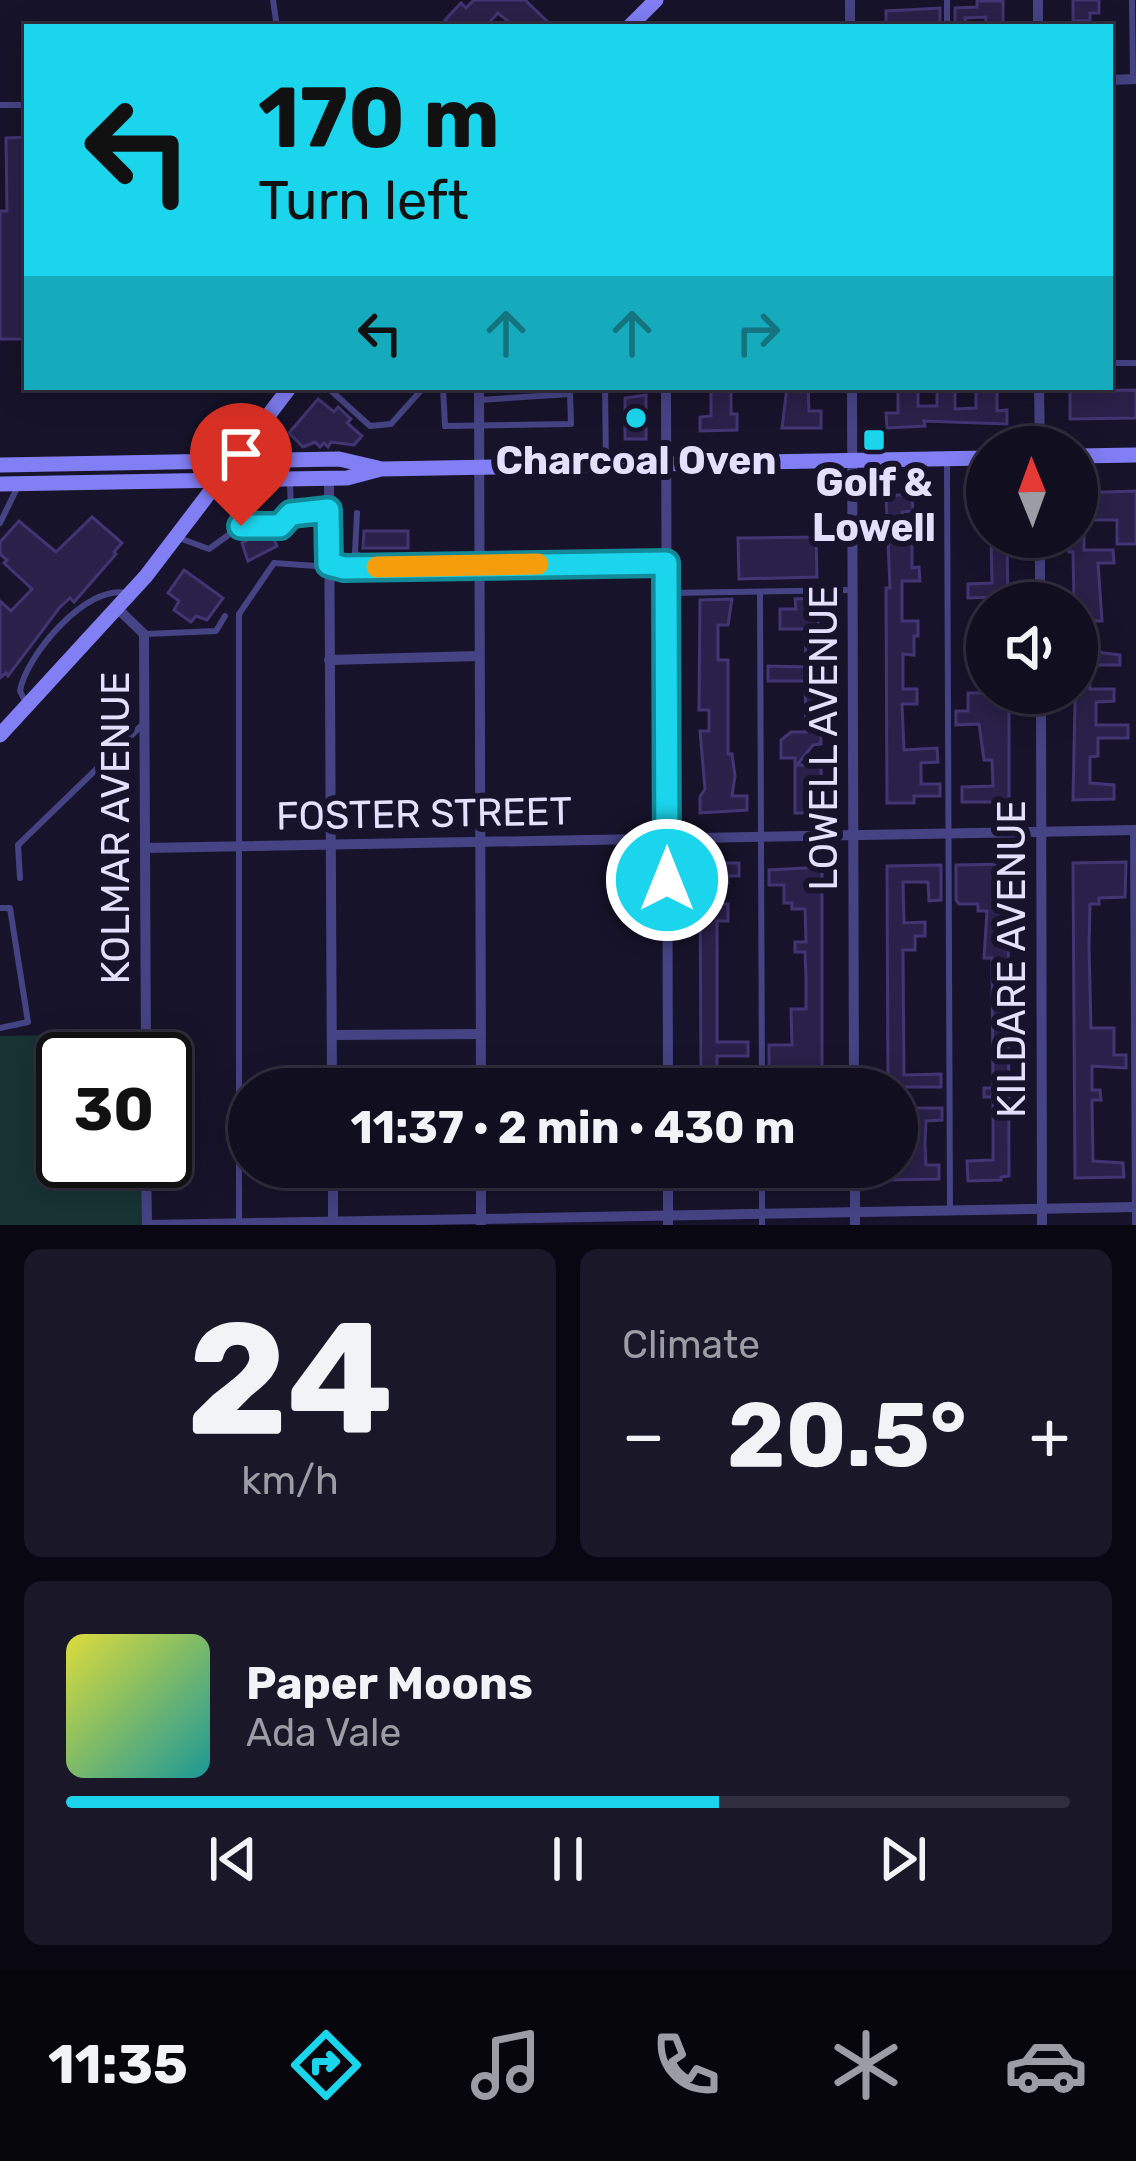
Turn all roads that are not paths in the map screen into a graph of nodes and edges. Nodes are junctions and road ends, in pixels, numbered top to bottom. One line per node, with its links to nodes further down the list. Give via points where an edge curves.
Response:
1 (656, 0): 3 (main road)
2 (1132, 0): 4 (lane)
3 (632, 24)
4 (1134, 80)
5 (288, 390): 21 (main road)
6 (330, 390): 7 (lane, via 370,426 392,424)
7 (421, 390)
8 (443, 390): 14 (lane, via 445,426)
9 (605, 390): 24 (lane)
10 (666, 390): 22 (street)
11 (852, 390): 20 (street, LOWELL AVENUE)
12 (1040, 390): 15 (street)
13 (479, 393): 14 (street); 14 (lane, via 570,394 572,424)
14 (479, 426): 25 (street)
15 (1040, 426)
16 (1136, 455): 17 (main road)
17 (1098, 456)
18 (947, 458): 19 (main road); 20 (main road); 58 (lane)
19 (966, 458)
20 (852, 460): 22 (main road); 43 (street, LOWELL AVENUE)
21 (230, 462): 23 (main road); 26 (main road, via 339,459); 29 (main road)
22 (666, 464): 24 (main road); 40 (street)
23 (0, 465)
24 (606, 465): 25 (main road)
25 (479, 467): 26 (main road); 42 (street)
26 (381, 469): 28 (main road)
27 (290, 478): 28 (main road); 30 (main road); 35 (lane)
28 (328, 478): 33 (street)
29 (217, 479): 30 (main road); 31 (main road); 38 (main road)
30 (250, 479): 37 (lane)
31 (20, 483): 32 (main road); 36 (lane)
32 (0, 484)
33 (328, 510): 35 (lane); 41 (street)
34 (357, 513): 39 (lane, via 356,554)
35 (291, 514): 37 (lane, via 280,526)
36 (0, 524)
37 (241, 526): 38 (lane, via 209,549)
38 (176, 536): 46 (main road)
39 (416, 556)
40 (666, 563): 42 (lane); 45 (street)
41 (329, 564): 42 (lane); 51 (street); 64 (lane, via 274,563 239,614)
42 (479, 565): 50 (street)
43 (852, 590): 44 (lane); 59 (street, LOWELL AVENUE)
44 (760, 592): 45 (lane); 60 (lane)
45 (666, 593): 61 (street)
46 (130, 594): 47 (main road); 52 (lane, via 107,591 65,623 22,679)
47 (117, 608): 49 (street, KOLMAR AVENUE); 52 (main road)
48 (225, 616): 49 (lane, via 216,631)
49 (144, 634): 54 (street, KOLMAR AVENUE)
50 (479, 656): 51 (street); 62 (street)
51 (329, 660): 63 (street)
52 (28, 705): 55 (main road)
53 (1041, 714): 57 (street, KILDARE AVENUE)
54 (144, 722): 65 (street, KOLMAR AVENUE); 66 (lane, via 18,845)
55 (0, 735)
56 (1135, 830): 57 (street, FOSTER STREET); 83 (lane)
57 (1041, 832): 58 (street, FOSTER STREET); 84 (street, KILDARE AVENUE)
58 (949, 834): 59 (street, FOSTER STREET); 85 (lane)
59 (854, 836): 60 (street, FOSTER STREET); 76 (street, LOWELL AVENUE)
60 (762, 837): 61 (street, FOSTER STREET); 75 (lane)
61 (667, 839): 62 (street, FOSTER STREET); 74 (street)
62 (480, 842): 63 (street, FOSTER STREET); 70 (street)
63 (331, 845): 64 (street, FOSTER STREET); 71 (street)
64 (238, 847): 65 (street, FOSTER STREET); 91 (lane)
65 (145, 848): 69 (street, KOLMAR AVENUE)
66 (20, 878)
67 (0, 908): 68 (lane, via 10,908 28,1022)
68 (0, 1028)
69 (146, 1032)
70 (481, 1034): 71 (street); 73 (street)
71 (332, 1035): 72 (street)
72 (332, 1068)
73 (481, 1068)
74 (668, 1068)
75 (762, 1068)
76 (854, 1068)
77 (146, 1188): 92 (street)
78 (333, 1188): 90 (street)
79 (481, 1188): 89 (street)
80 (668, 1188): 87 (street)
81 (762, 1188): 88 (lane)
82 (855, 1188): 86 (street)
83 (1136, 1207): 84 (street); 95 (lane)
84 (1042, 1208): 85 (street); 94 (street, KILDARE AVENUE)
85 (950, 1209): 86 (street)
86 (855, 1210): 88 (street); 93 (street)
87 (668, 1219): 88 (street); 89 (street)
88 (762, 1219)
89 (481, 1221): 90 (street)
90 (333, 1223): 91 (street)
91 (239, 1224): 92 (street)
92 (147, 1225)
93 (855, 1225)
94 (1042, 1225)
95 (1135, 1225)

